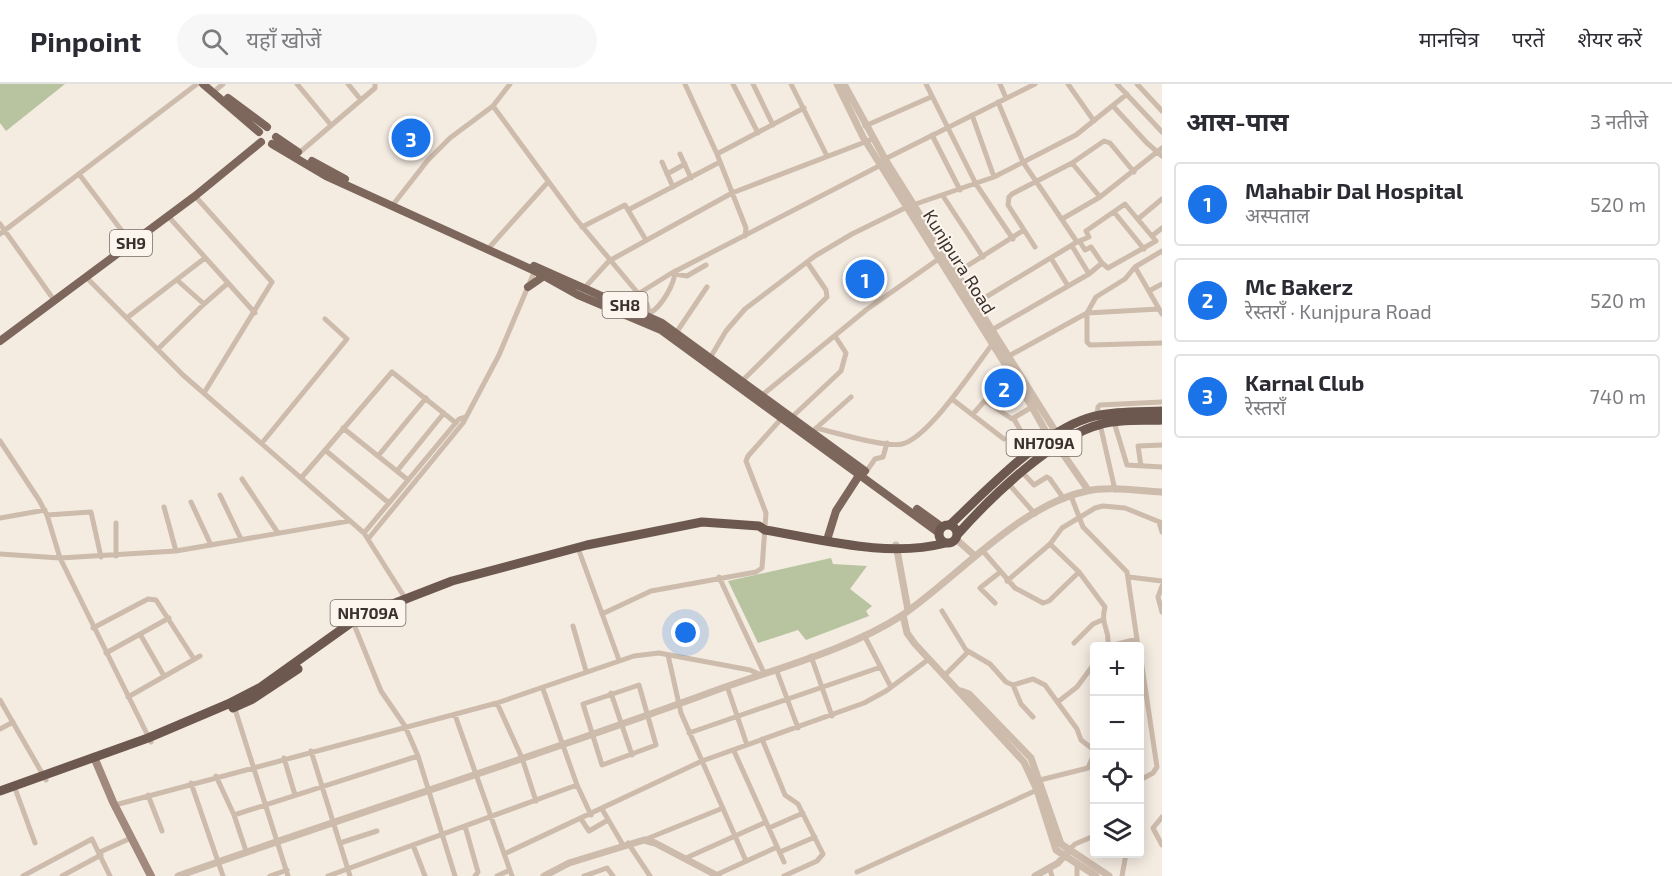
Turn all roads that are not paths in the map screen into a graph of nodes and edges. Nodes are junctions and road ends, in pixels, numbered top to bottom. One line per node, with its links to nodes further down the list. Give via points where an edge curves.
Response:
1 (197, 84): 55 (street)
2 (203, 84): 36 (main road, SH8)
3 (297, 84): 32 (street)
4 (348, 84): 24 (street)
5 (375, 84): 24 (street)
6 (685, 84): 46 (street)
7 (733, 84): 38 (street)
8 (753, 84): 33 (street)
9 (791, 84): 28 (street)
10 (837, 84): 40 (street, Kunjpura Road)
11 (844, 84): 34 (street)
12 (918, 84): 13 (street)
13 (926, 84): 22 (street)
14 (1000, 84): 23 (street)
15 (1035, 84): 23 (street)
16 (1068, 84): 31 (street)
17 (1117, 84): 21 (street)
18 (1137, 84): 29 (street)
19 (217, 86): 36 (main road, SH8)
20 (506, 86): 26 (street)
21 (1127, 94): 27 (street); 37 (street)
22 (932, 97): 34 (street); 35 (street)
23 (1006, 98): 25 (street)
24 (361, 100): 32 (street)
25 (998, 102): 30 (street); 51 (street)
26 (493, 106): 59 (street); 69 (street, via 450,138)
27 (1113, 106): 31 (street); 44 (street)
28 (804, 108): 33 (street); 47 (street)
29 (1162, 111)
30 (972, 115): 35 (street); 57 (street)
31 (1094, 121): 51 (street, via 1076,135)
32 (331, 125): 43 (street)
33 (773, 125): 38 (street)
34 (865, 126): 40 (street)
35 (948, 126): 39 (street); 61 (street)
36 (263, 129): 41 (main road, SH8, via 275,131); 42 (main road)
37 (1162, 132)
38 (758, 133): 46 (street)
39 (932, 135): 50 (street); 63 (street)
40 (869, 140): 47 (street); 50 (street, Kunjpura Road)
41 (274, 141): 42 (main road, SH8); 43 (main road, SH8); 69 (main road, SH8, via 326,176)
42 (261, 142): 65 (main road, SH9)
43 (299, 153): 69 (main road, SH8)
44 (1161, 153): 54 (street)
45 (680, 154): 53 (street)
46 (717, 154): 49 (street)
47 (827, 156): 64 (street)
48 (662, 162): 56 (street)
49 (720, 162): 58 (street); 64 (street)
50 (882, 162): 70 (street, Kunjpura Road); 82 (street)
51 (1023, 162): 57 (street); 60 (street)
52 (1072, 163): 54 (street, via 1107,141); 60 (street); 67 (street)
53 (684, 164): 56 (street); 58 (street)
54 (1134, 172): 67 (street)
55 (79, 174): 80 (street); 85 (street)
56 (667, 174): 62 (street)
57 (994, 177): 61 (street)
58 (691, 178): 62 (street)
59 (548, 182): 77 (street); 88 (street)
60 (1038, 183): 74 (street); 79 (street, via 1012,194 1007,201)
61 (976, 184): 63 (street); 83 (street)
62 (673, 187): 71 (street)
63 (960, 190): 66 (street)
64 (732, 193): 82 (street, via 746,228); 84 (street)
65 (195, 196): 73 (main road, SH9); 120 (street, via 272,280)
66 (943, 196): 70 (street); 91 (street)
67 (1100, 197): 74 (street)
68 (1162, 199): 75 (street)
69 (393, 204): 88 (main road, SH8)
70 (910, 206): 92 (street, Kunjpura Road); 96 (street, via 852,234)
71 (630, 209): 77 (street, via 622,205); 84 (street)
72 (1114, 212): 75 (street, via 1125,204); 86 (street, via 1086,231 1089,237); 89 (street)
73 (168, 216): 85 (main road, SH9); 93 (street)
74 (1062, 219): 86 (street)
75 (1138, 219): 81 (street)
76 (0, 224): 80 (street)
77 (582, 227): 95 (street)
78 (1162, 228): 81 (street)
79 (1024, 230): 83 (street); 87 (street)
80 (2, 232): 116 (street)
81 (1153, 235): 89 (street, via 1156,241)
82 (745, 236): 101 (street)
83 (1013, 239): 91 (street)
84 (646, 240): 95 (street)
85 (130, 243): 105 (main road, SH9)
86 (1076, 243): 94 (street); 97 (street, via 1085,250 1092,247); 103 (street)
87 (1035, 247)
88 (488, 248): 100 (main road, SH8)
89 (1144, 249): 97 (street, via 1108,268)
90 (1162, 251): 99 (street)
91 (983, 256): 102 (street)
92 (942, 257): 102 (street); 125 (street, Kunjpura Road); 127 (street)
93 (206, 258): 106 (street); 107 (street)
94 (1051, 258): 109 (street); 117 (street)
95 (609, 261): 112 (street); 114 (street)
96 (807, 262): 134 (street, via 745,309); 137 (street, via 827,297)
97 (1102, 263): 103 (street)
98 (706, 265): 101 (street, via 687,276)
99 (1135, 267): 113 (street); 122 (street, via 1125,279 1096,297)
100 (536, 269): 104 (main road, SH8); 110 (street); 112 (main road, SH8)
101 (675, 272): 114 (street); 121 (street, via 673,282)
102 (956, 273): 117 (street)
103 (1089, 274): 109 (street)
104 (544, 276): 110 (main road); 115 (main road, SH8)
105 (86, 277): 116 (main road, SH9); 123 (street)
106 (177, 280): 118 (street); 123 (street)
107 (228, 283): 118 (street); 120 (street)
108 (1162, 284): 113 (street)
109 (1068, 286): 125 (street)
110 (528, 287): 149 (street, via 495,363)
111 (707, 287): 126 (street)
112 (585, 288): 115 (street); 121 (main road, SH8)
113 (1149, 291): 119 (street)
114 (638, 294): 121 (street, via 649,306)
115 (578, 295): 131 (main road, SH8, via 651,324)
116 (54, 300): 128 (main road, SH9)
117 (976, 303): 125 (street)
118 (204, 304): 132 (street)
119 (1161, 312): 122 (street)
120 (255, 313): 138 (street)
121 (650, 314): 126 (main road, SH8)
122 (1087, 314): 130 (street, via 1089,345); 133 (street)
123 (128, 317): 132 (street)
124 (325, 319): 161 (street, via 347,339)
125 (989, 332): 129 (street, Kunjpura Road)
126 (676, 333): 131 (main road, SH8)
127 (835, 336): 139 (street); 150 (street, via 846,353 844,366)
128 (0, 341)
129 (995, 341): 133 (street, Kunjpura Road); 142 (street)
130 (1162, 343)
131 (688, 347): 134 (main road, SH8)
132 (158, 349): 138 (street)
133 (1006, 358): 135 (street, Kunjpura Road)
134 (707, 362): 136 (main road, SH8)
135 (1013, 370): 143 (street); 145 (street, Kunjpura Road); 162 (street)
136 (727, 376): 137 (main road, SH8); 151 (main road, SH8)
137 (741, 381): 139 (main road, SH8)
138 (204, 393): 161 (street)
139 (761, 396): 150 (main road, SH8)
140 (851, 396): 158 (street)
141 (426, 398): 147 (street); 157 (street, via 392,372); 167 (street)
142 (952, 399): 148 (street); 163 (street, via 909,441)
143 (985, 401): 148 (street); 152 (street)
144 (1162, 402): 153 (street, via 1100,405)
145 (1032, 407): 152 (street); 162 (street, Kunjpura Road)
146 (1162, 411): 153 (highway, NH709A)
147 (444, 413): 156 (street); 170 (street)
148 (973, 414): 159 (street)
149 (465, 417): 156 (street); 198 (street)
150 (792, 417): 158 (main road, SH8)
151 (781, 419): 158 (main road, SH8); 193 (street, via 746,461 766,513)
152 (1014, 419): 166 (street)
153 (1099, 420): 155 (highway, NH709A); 162 (highway, NH709A); 178 (street)
154 (1162, 420): 155 (highway, NH709A)
155 (1114, 422): 168 (street, via 1125,462)
156 (456, 423): 175 (street)
157 (343, 428): 165 (street); 167 (street)
158 (811, 432): 163 (street); 172 (main road, SH8)
159 (1004, 438)
160 (0, 441): 186 (street)
161 (262, 443): 173 (street)
162 (1057, 443): 166 (highway, NH709A); 171 (highway, NH709A); 177 (street)
163 (887, 444): 172 (street, via 883,457 875,459)
164 (1162, 445): 168 (street, via 1138,446)
165 (325, 450): 173 (street); 184 (street)
166 (1032, 451): 197 (highway, NH709A)
167 (378, 456): 170 (street)
168 (1141, 466): 169 (street)
169 (1162, 467)
170 (397, 471): 175 (street)
171 (1022, 472): 176 (highway, NH709A); 182 (street, via 1034,485 1050,478)
172 (863, 473): 197 (main road, SH8); 200 (main road, via 836,511)
173 (302, 477): 190 (street)
174 (242, 479): 195 (street)
175 (408, 480): 184 (street)
176 (1008, 483): 187 (street); 197 (highway, NH709A)
177 (1088, 490): 178 (street); 181 (street)
178 (1115, 490): 179 (street)
179 (1162, 492)
180 (220, 495): 199 (street)
181 (1071, 496): 182 (street); 188 (street)
182 (1064, 499): 187 (street)
183 (191, 502): 202 (street)
184 (389, 503): 196 (street)
185 (164, 507): 206 (street)
186 (46, 513): 189 (street); 210 (street, via 91,512); 211 (street)
187 (1035, 514): 205 (street)
188 (1078, 516): 192 (street, via 1103,506 1134,510); 201 (street); 214 (street, via 1083,527)
189 (0, 518)
190 (349, 521): 195 (street); 196 (street)
191 (116, 523): 208 (street)
192 (1160, 523): 194 (street)
193 (765, 530): 200 (highway, NH709A); 204 (highway, NH709A, via 700,528); 215 (street, via 762,568)
194 (1162, 532)
195 (278, 533): 199 (street)
196 (364, 533): 198 (street)
197 (947, 534): 203 (highway, NH709A); 209 (street)
198 (368, 538): 219 (street)
199 (241, 539): 202 (street)
200 (826, 540): 203 (highway, NH709A)
201 (1050, 544): 212 (street); 216 (street)
202 (211, 545): 206 (street)
203 (896, 547): 222 (street)
204 (579, 550): 219 (highway, NH709A); 224 (street)
205 (982, 550): 209 (street); 213 (street)
206 (176, 551): 208 (street)
207 (0, 554): 211 (street)
208 (116, 556): 210 (street)
209 (975, 556): 222 (street)
210 (101, 557): 211 (street)
211 (60, 558): 229 (street)
212 (1079, 572): 216 (street, via 1043,603 1022,594); 226 (street, via 1105,607)
213 (999, 573): 216 (street); 220 (street, via 980,588)
214 (1129, 577): 217 (street); 232 (street)
215 (719, 578): 224 (street, via 641,594); 247 (street)
216 (1007, 581)
217 (1162, 581)
218 (1162, 586): 223 (street, via 1158,597)
219 (406, 600): 227 (highway, NH709A)
220 (995, 603)
221 (942, 611): 237 (street)
222 (905, 612): 231 (street); 241 (street, via 911,639)
223 (1162, 612)
224 (602, 614): 242 (street)
225 (169, 618): 229 (street, via 156,600 148,599); 230 (street); 249 (street, via 197,658)
226 (1102, 620): 233 (street); 236 (street)
227 (354, 624): 264 (highway, NH709A, via 287,677); 272 (street, via 381,691)
228 (573, 626): 246 (street)
229 (93, 628): 238 (street)
230 (140, 634): 238 (street); 249 (street)
231 (864, 635): 240 (street); 243 (street)
232 (1137, 639): 234 (street); 235 (street)
233 (1109, 642)
234 (1125, 642)
235 (1137, 642)
236 (1074, 643)
237 (969, 652): 248 (street); 250 (street)
238 (106, 653): 258 (street)
239 (668, 655): 242 (street); 247 (street); 263 (street)
240 (811, 656): 244 (street); 254 (street)
241 (929, 658): 248 (street); 252 (street)
242 (619, 660): 246 (street)
243 (881, 667): 252 (street); 254 (street)
244 (776, 669): 247 (street); 260 (street)
245 (1090, 670): 261 (street)
246 (586, 671): 253 (street)
247 (761, 674): 251 (street)
248 (945, 675): 255 (street)
249 (164, 676): 258 (street)
250 (1013, 685): 261 (street, via 1036,679); 269 (street)
251 (727, 686): 263 (street); 268 (street)
252 (891, 687): 267 (street)
253 (543, 689): 262 (street); 279 (street)
254 (822, 689): 260 (street); 267 (street)
255 (961, 691): 298 (street, via 969,694 1028,754); 303 (street, via 1024,762)
256 (611, 693): 266 (street, via 639,684); 271 (street); 276 (street, via 583,704)
257 (1144, 695): 292 (street)
258 (128, 697): 278 (street)
259 (0, 700): 270 (street)
260 (788, 700): 268 (street); 273 (street)
261 (1059, 701): 281 (street, via 1081,740)
262 (497, 703): 265 (street); 287 (street)
263 (678, 704): 266 (street); 275 (street)
264 (233, 705): 278 (highway, NH709A); 291 (street)
265 (455, 715): 272 (street); 294 (street)
266 (650, 715): 271 (street); 284 (street, via 656,745)
267 (831, 716): 273 (street)
268 (738, 717): 275 (street); 280 (street)
269 (1033, 717)
270 (13, 722): 274 (street); 297 (street)
271 (622, 724): 276 (street); 284 (street)
272 (405, 726): 282 (street); 285 (street)
273 (798, 728): 277 (street)
274 (0, 729)
275 (688, 732): 289 (street)
276 (593, 735): 279 (street); 284 (street, via 602,765)
277 (762, 739): 280 (street); 314 (street, via 785,795 797,802)
278 (149, 740): 288 (highway, NH709A)
279 (563, 744): 287 (street); 300 (street)
280 (747, 746): 283 (street)
281 (1093, 750)
282 (311, 751): 286 (street); 301 (street)
283 (734, 751): 289 (street); 322 (street)
284 (632, 755)
285 (418, 756): 301 (street); 302 (street)
286 (284, 758): 291 (street); 307 (street)
287 (522, 758): 294 (street); 309 (street)
288 (95, 759): 297 (highway, NH709A); 311 (main road)
289 (702, 761): 312 (street); 313 (street)
290 (1090, 763): 298 (street, via 1088,768)
291 (254, 766): 295 (street); 310 (street)
292 (1156, 769): 293 (street); 296 (street)
293 (1162, 773)
294 (476, 774): 302 (street); 318 (street)
295 (216, 776): 299 (street); 315 (street)
296 (1144, 777)
297 (45, 778): 304 (highway, NH709A); 305 (highway, NH709A)
298 (1040, 780): 342 (street)
299 (191, 783): 306 (street); 347 (street)
300 (577, 785): 309 (street); 316 (street)
301 (323, 786): 307 (street); 321 (street)
302 (428, 789): 321 (street); 326 (street)
303 (1037, 790): 342 (street, via 1054,846); 352 (street)
304 (0, 791)
305 (16, 791): 308 (highway, NH709A); 333 (street)
306 (148, 795): 311 (street); 324 (street)
307 (295, 795): 310 (street)
308 (0, 797)
309 (536, 801): 318 (street)
310 (267, 804): 315 (street); 332 (street)
311 (115, 805): 329 (main road)
312 (723, 808): 327 (street); 331 (street)
313 (602, 809): 316 (street); 320 (street)
314 (803, 813): 322 (street); 328 (street)
315 (234, 815): 339 (street)
316 (591, 815): 319 (street)
317 (1162, 817): 336 (street, via 1153,828)
318 (490, 819): 323 (street); 341 (street)
319 (581, 819): 320 (street, via 589,831); 341 (street)
320 (608, 820): 335 (street)
321 (333, 822): 332 (street); 334 (street)
322 (768, 825): 327 (street); 338 (street)
323 (465, 826): 326 (street); 367 (street, via 478,872)
324 (162, 831)
325 (377, 831): 334 (street)
326 (442, 834): 337 (street); 366 (street)
327 (735, 836): 343 (street); 346 (street)
328 (815, 837): 338 (street); 373 (street, via 823,856)
329 (131, 838): 340 (street); 359 (main road)
330 (1090, 838): 342 (street, via 1075,844)
331 (644, 840): 335 (street); 343 (street)
332 (279, 841): 339 (street); 353 (street)
333 (35, 843)
334 (340, 843): 350 (street)
335 (626, 844): 370 (street, via 564,864); 372 (street)
336 (1162, 844)
337 (413, 845): 350 (street); 365 (street)
338 (779, 850): 346 (street); 348 (street)
339 (246, 851): 347 (street)
340 (101, 854): 356 (street, via 91,839); 357 (street); 358 (street)
341 (504, 854): 351 (street)
342 (1067, 854): 345 (street); 349 (street)
343 (686, 858): 355 (street)
344 (1125, 858): 379 (street)
345 (1078, 860): 376 (street); 377 (street); 378 (street)
346 (746, 861): 355 (street)
347 (219, 862): 360 (street); 361 (street)
348 (784, 862)
349 (1049, 867): 374 (street); 375 (street)
350 (347, 869): 363 (street); 364 (street)
351 (510, 870): 368 (street); 369 (street)
352 (857, 872)
353 (288, 873): 362 (street)
354 (587, 875): 371 (street, via 608,868)
355 (717, 875)
356 (23, 876)
357 (62, 876)
358 (110, 876)
359 (151, 876)
360 (178, 876)
361 (223, 876)
362 (270, 876)
363 (328, 876)
364 (350, 876)
365 (424, 876)
366 (455, 876)
367 (475, 876)
368 (497, 876)
369 (512, 876)
370 (544, 876)
371 (614, 876)
372 (650, 876)
373 (784, 876)
374 (1035, 876)
375 (1052, 876)
376 (1077, 876)
377 (1096, 876)
378 (1109, 876)
379 (1122, 876)

